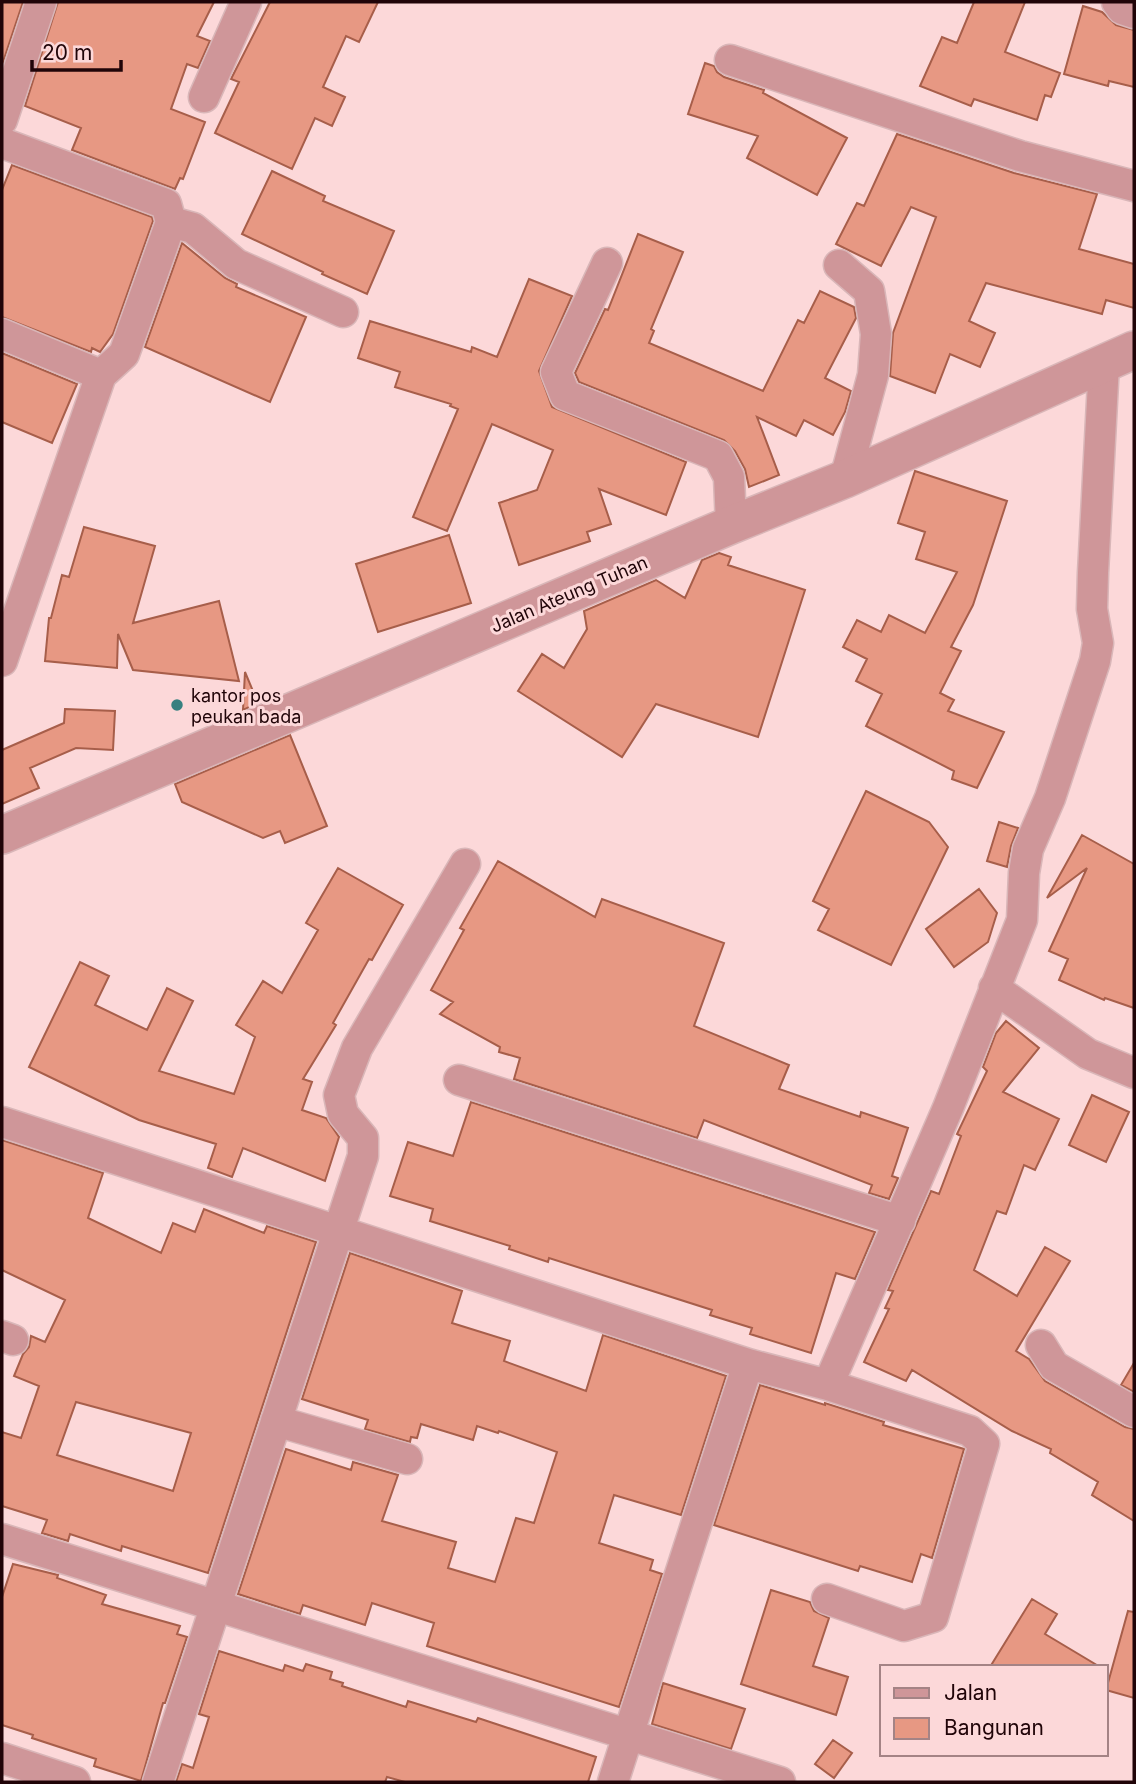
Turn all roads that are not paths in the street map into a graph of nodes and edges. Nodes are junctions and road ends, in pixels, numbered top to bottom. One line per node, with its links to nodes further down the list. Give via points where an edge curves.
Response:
1 (41, 2): 7 (street)
2 (246, 2): 6 (street)
3 (1117, 2): 4 (street)
4 (1134, 13)
5 (730, 60): 9 (street, via 1020,156)
6 (204, 97)
7 (2, 120)
8 (2, 143): 10 (street, via 166,204)
9 (1134, 186)
10 (171, 222): 13 (street, via 193,228 236,264); 16 (street, via 124,354)
11 (607, 263): 18 (street, via 556,372 565,395 718,456 729,477)
12 (839, 265): 17 (street, via 869,291 876,334 873,375)
13 (343, 312)
14 (2, 334): 16 (street)
15 (1125, 351): 17 (street, Jalan Ateung Tuhan); 22 (street, via 1092,609 1098,643 1050,798 1028,849 1022,920)
16 (101, 375): 19 (street)
17 (845, 479): 18 (street, Jalan Ateung Tuhan)
18 (731, 525): 20 (street, Jalan Ateung Tuhan)
19 (2, 660)
20 (2, 835)
21 (465, 864): 27 (street, via 357,1048 339,1096 343,1114 363,1138 364,1147)
22 (994, 988): 23 (street, via 1087,1054); 26 (street)
23 (1134, 1073)
24 (458, 1080): 26 (street)
25 (2, 1122): 27 (street)
26 (900, 1221): 30 (street)
27 (338, 1233): 29 (street); 32 (street)
28 (1041, 1345): 31 (street, via 1054,1366)
29 (748, 1364): 30 (street); 37 (street)
30 (828, 1385): 35 (street, via 970,1431 984,1444 933,1616 904,1626)
31 (1134, 1412)
32 (276, 1421): 33 (street); 36 (street)
33 (407, 1460)
34 (2, 1539): 36 (street)
35 (827, 1599)
36 (216, 1605): 37 (street); 40 (street)
37 (629, 1735): 41 (street); 42 (street)
38 (2, 1758): 39 (street)
39 (75, 1782)
40 (158, 1782)
41 (613, 1782)
42 (780, 1782)

